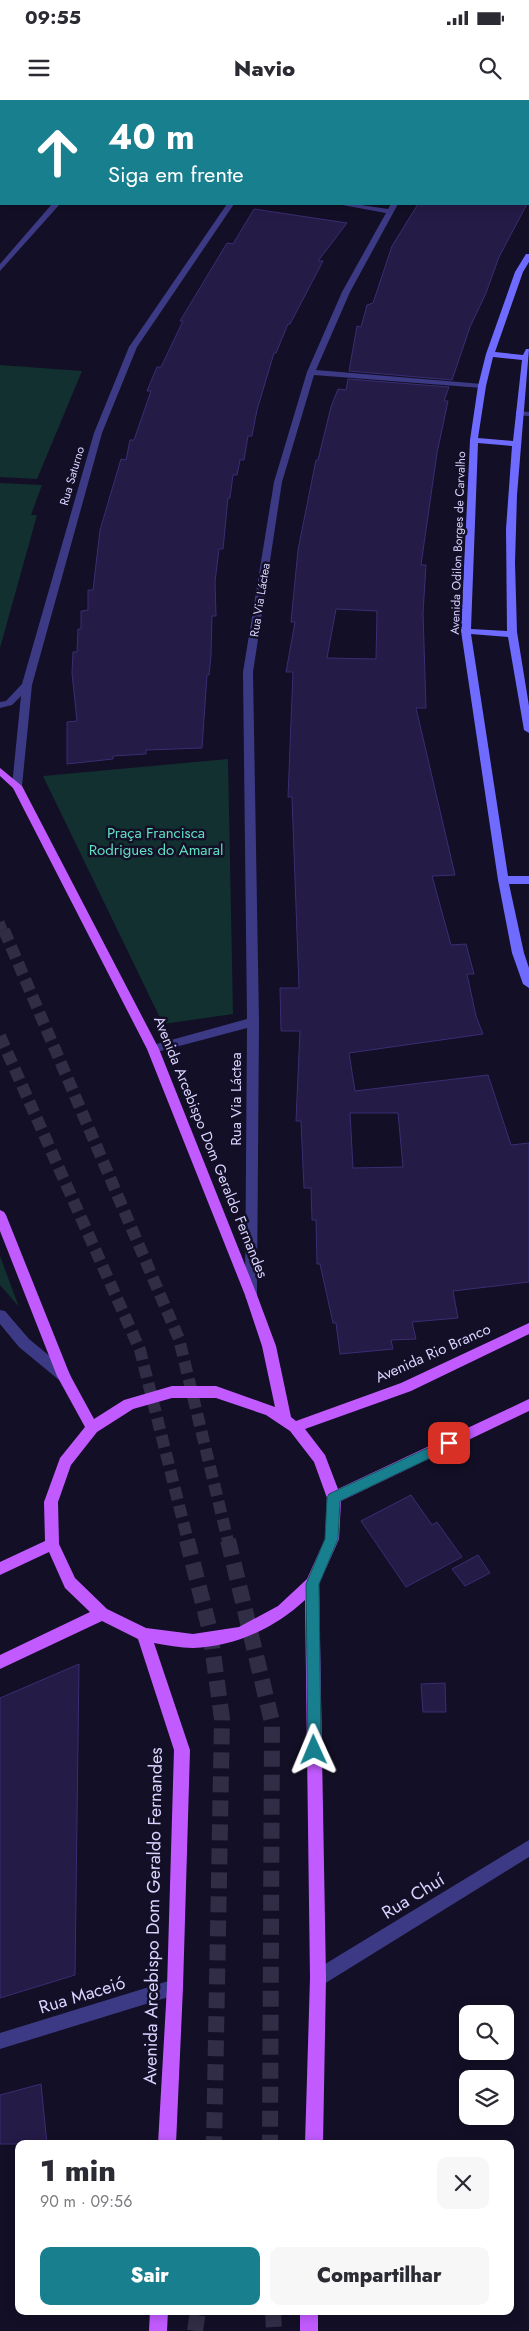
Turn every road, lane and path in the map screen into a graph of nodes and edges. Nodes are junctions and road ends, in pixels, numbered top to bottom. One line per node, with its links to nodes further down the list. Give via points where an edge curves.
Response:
1 (55, 205): 6 (street)
2 (229, 205): 16 (street, Rua Saturno, via 134,347 98,434)
3 (358, 205): 4 (street)
4 (392, 207): 9 (street, Rua Via Láctea, via 346,292)
5 (529, 256): 7 (street, Avenida Odilon Borges de Carvalho, via 519,272)
6 (0, 268)
7 (490, 354): 8 (street); 10 (street, Avenida Odilon Borges de Carvalho)
8 (528, 355): 11 (street)
9 (311, 372): 10 (street); 24 (street, Rua Via Láctea, via 278,482 248,672)
10 (482, 386): 12 (street, Avenida Odilon Borges de Carvalho)
11 (524, 413): 13 (street)
12 (474, 440): 13 (street); 14 (street, Avenida Odilon Borges de Carvalho)
13 (516, 444): 15 (street, via 510,566)
14 (466, 631): 15 (street); 21 (street, Avenida Odilon Borges de Carvalho)
15 (512, 634): 18 (street)
16 (27, 685): 17 (street, via 9,702); 20 (street, Rua Saturno)
17 (0, 705)
18 (529, 730)
19 (0, 771): 20 (main road, Avenida Arcebispo Dom Geraldo Fernandes)
20 (17, 786): 25 (main road, Avenida Arcebispo Dom Geraldo Fernandes)
21 (503, 880): 22 (street); 23 (street, Avenida Odilon Borges de Carvalho, via 518,953)
22 (529, 880)
23 (529, 984)
24 (253, 1022): 25 (street, Rua Via Láctea); 27 (street, Rua Via Láctea)
25 (153, 1049): 27 (main road, Avenida Arcebispo Dom Geraldo Fernandes)
26 (0, 1215): 30 (main road)
27 (251, 1295): 32 (main road, Avenida Arcebispo Dom Geraldo Fernandes)
28 (0, 1315): 30 (street, via 24,1343)
29 (529, 1328): 32 (main road, Avenida Rio Branco, via 406,1388)
30 (64, 1376): 33 (main road)
31 (529, 1405): 34 (main road)
32 (290, 1424): 33 (main road, via 271,1411 216,1392 172,1392 129,1404); 34 (main road, via 320,1459)
33 (92, 1428): 35 (main road, via 65,1462 51,1502)
34 (334, 1498): 37 (main road, via 332,1539)
35 (52, 1544): 36 (main road); 38 (main road, via 70,1583)
36 (0, 1569)
37 (312, 1584): 39 (main road, via 283,1611 241,1633 193,1642); 42 (main road)
38 (102, 1614): 39 (main road); 40 (main road)
39 (144, 1635): 43 (main road, Avenida Arcebispo Dom Geraldo Fernandes, via 182,1750)
40 (0, 1662)
41 (529, 1848): 42 (street, Rua Chuí)
42 (318, 1978): 46 (main road)
43 (175, 1987): 44 (street, Rua Maceió); 45 (main road, Avenida Arcebispo Dom Geraldo Fernandes)
44 (0, 2041)
45 (168, 2140)
46 (314, 2140)
47 (159, 2315): 49 (main road)
48 (309, 2315): 50 (main road)
49 (158, 2331)
50 (309, 2331)

